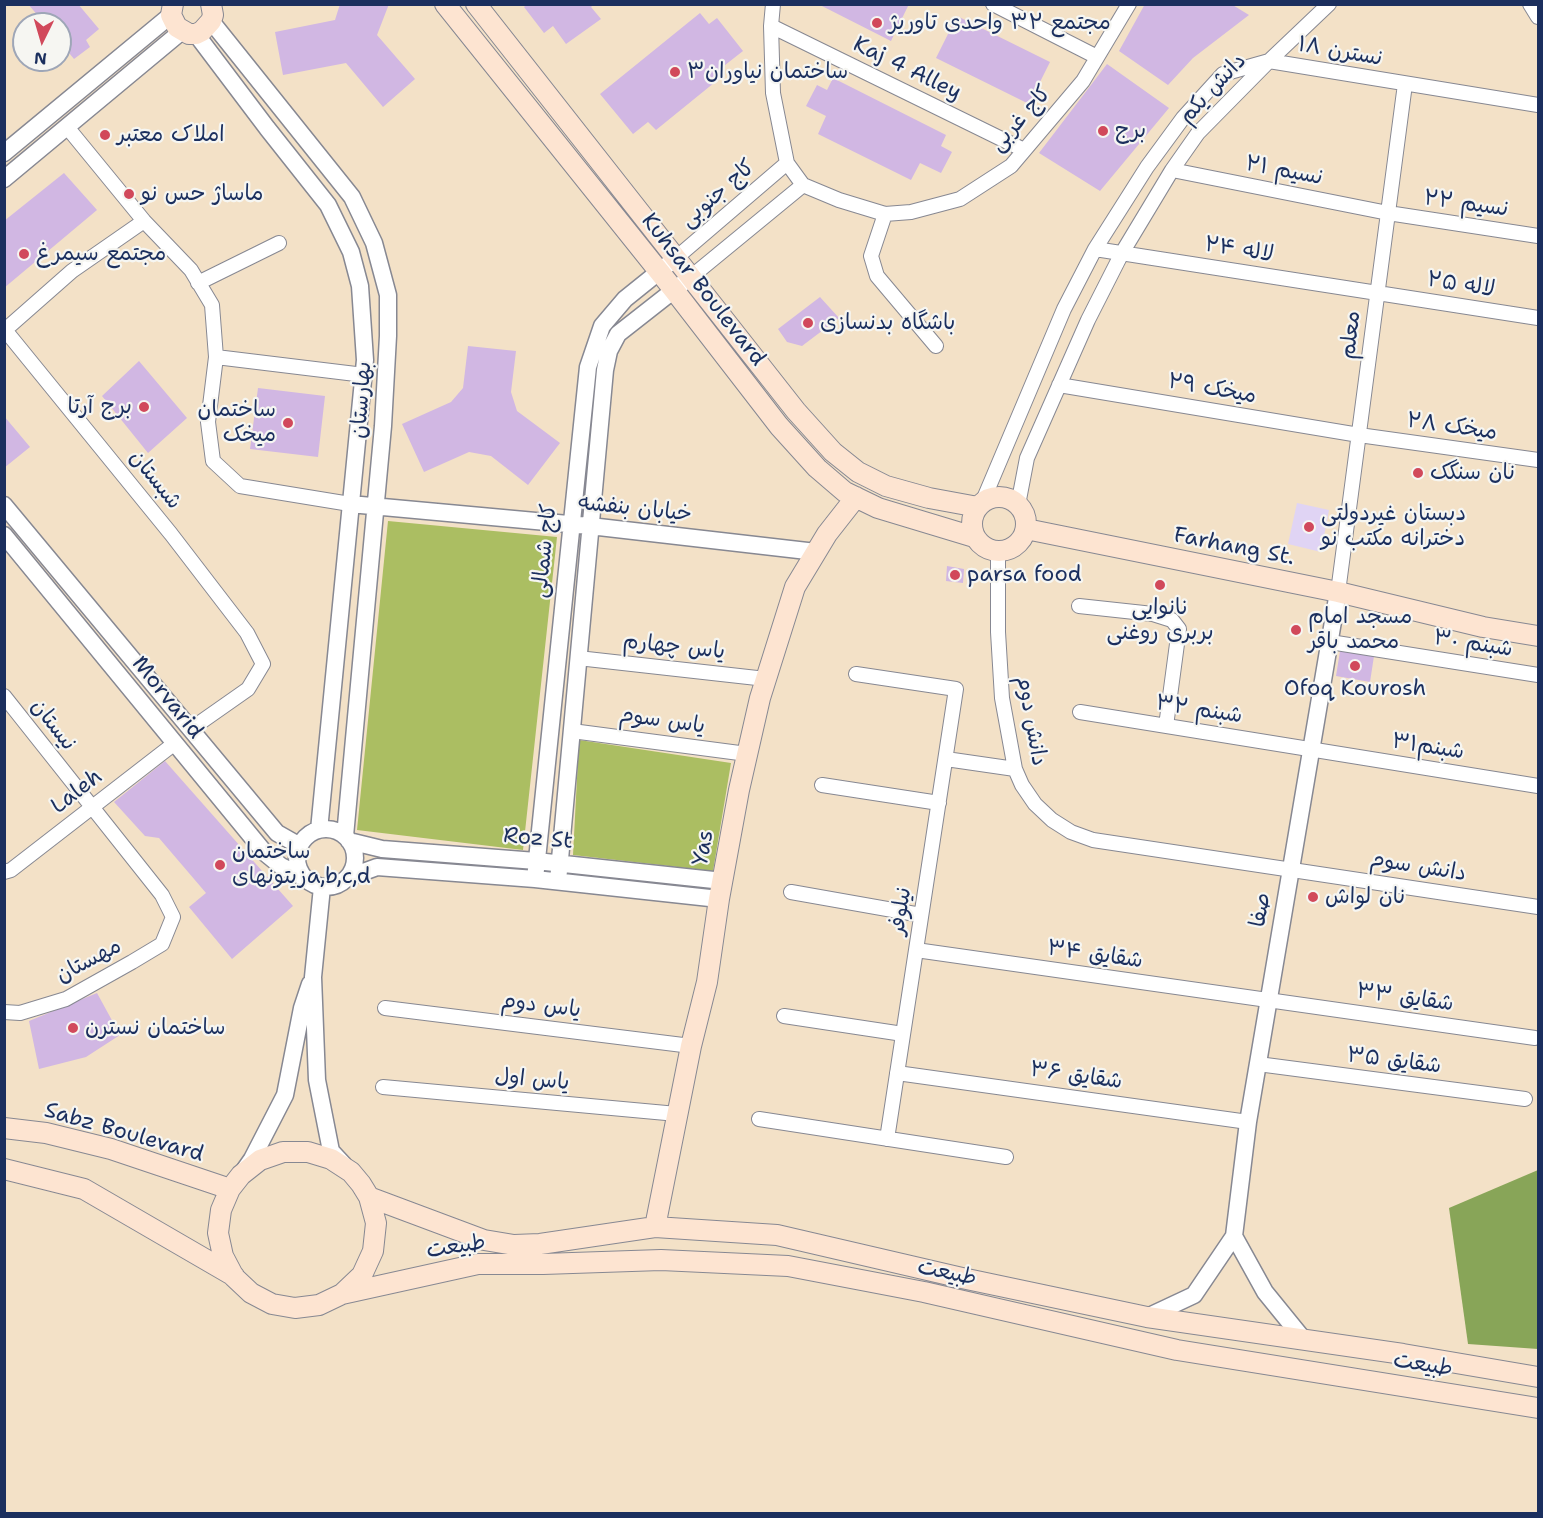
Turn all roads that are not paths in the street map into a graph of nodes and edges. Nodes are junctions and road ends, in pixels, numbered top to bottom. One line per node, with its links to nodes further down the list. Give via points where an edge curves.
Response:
1 (446, 4): 32 (main road, Kuhsar Boulevard)
2 (476, 4): 31 (main road, Kuhsar Boulevard)
3 (773, 4): 11 (street)
4 (993, 4): 13 (street)
5 (1129, 4): 13 (street, کاج غربی)
6 (1329, 4): 14 (street)
7 (1530, 4): 10 (street)
8 (171, 8): 12 (main road, via 173,21); 19 (street)
9 (213, 10): 12 (main road, via 202,31); 50 (street, بهارستان, via 352,197 374,243 388,295)
10 (1539, 17)
11 (771, 26): 18 (street, Kaj 4 Alley); 20 (street, via 774,93)
12 (189, 32): 17 (street); 41 (street, بهارستان, via 328,205 351,252 360,286)
13 (1097, 57): 18 (street, کاج غربی, via 1083,81)
14 (1269, 61): 15 (street, نسترن ۱۸); 21 (street, دانش یکم, via 1198,133); 29 (street, دانش یکم, via 1223,74 1183,118 1147,167)
15 (1405, 84): 16 (street, نسترن ۱۸); 24 (street, معلم)
16 (1539, 105)
17 (67, 127): 22 (street); 26 (street)
18 (1024, 150): 25 (street, کاج غربی, via 1011,166 960,199 911,212)
19 (4, 153)
20 (787, 162): 23 (street); 31 (street, کاج جنوبی)
21 (1172, 170): 24 (street, نسیم ۲۱); 30 (street, دانش یکم)
22 (4, 179)
23 (802, 184): 25 (street, کاج غربی); 33 (street, کاج جنوبی)
24 (1388, 213): 27 (street, نسیم ۲۲); 36 (street, معلم)
25 (885, 214): 39 (street, via 871,256 877,276)
26 (144, 221): 34 (street); 38 (street, via 72,271)
27 (1539, 236)
28 (279, 243): 34 (street)
29 (1095, 249): 30 (street, لاله ۲۴); 48 (street, دانش یکم, via 1064,309)
30 (1122, 253): 36 (street, لاله ۲۴); 42 (street, دانش یکم)
31 (676, 258): 32 (street, کاج شمالی); 33 (main road, Kuhsar Boulevard)
32 (659, 273): 35 (main road, Kuhsar Boulevard); 51 (street, کاج شمالی, via 625,299 602,326 588,367)
33 (691, 277): 35 (street, کاج شمالی); 48 (main road, Kuhsar Boulevard, via 796,411 833,452 858,472 886,486 930,498)
34 (198, 283): 40 (street, via 212,305)
35 (674, 290): 45 (main road, Kuhsar Boulevard, via 778,426 817,468); 52 (street, کاج شمالی, via 618,334 609,351)
36 (1377, 293): 37 (street, لاله ۲۵); 43 (street, معلم)
37 (1539, 318)
38 (5, 330): 69 (street, شبستان, via 171,534 247,633 263,663 248,689)
39 (936, 346)
40 (216, 357): 41 (street); 47 (street, via 208,422 213,461 240,486)
41 (364, 375): 47 (street, بهارستان)
42 (1059, 385): 43 (street, میخک ۲۹); 49 (street, دانش یکم, via 1027,458)
43 (1359, 435): 44 (street, میخک ۲۸); 58 (street, معلم)
44 (1539, 460)
45 (856, 497): 55 (main road, Kuhsar Boulevard, via 878,508); 57 (main road, Yas)
46 (4, 504): 69 (street, Morvarid)
47 (350, 504): 50 (street, خیابان بنفشه); 80 (street, بهارستان)
48 (980, 505): 49 (main road, via 996,497); 55 (main road, via 972,521)
49 (1018, 505): 53 (main road)
50 (376, 506): 51 (street, خیابان بنفشه); 81 (street, بهارستان)
51 (571, 524): 52 (street, خیابان بنفشه); 83 (street, کاج شمالی)
52 (590, 526): 57 (street, خیابان بنفشه); 62 (street, کاج شمالی)
53 (1026, 529): 56 (main road, via 1013,547); 58 (main road, Farhang St.)
54 (4, 535): 71 (street, Morvarid)
55 (974, 537): 56 (main road, via 984,547)
56 (998, 551): 75 (street, دانش دوم, via 1002,698)
57 (816, 552): 65 (main road, Yas, via 795,586)
58 (1338, 592): 60 (main road, Farhang St., via 1483,627); 61 (street, صفا)
59 (1079, 606): 68 (street, via 1153,614 1172,620 1179,629)
60 (1539, 636)
61 (1330, 642): 64 (street, شبنم ۳۰); 72 (street, صفا)
62 (578, 658): 65 (street, یاس چهارم); 70 (street, کاج شمالی)
63 (856, 674): 74 (street, نیلوفر, via 956,689)
64 (1539, 675)
65 (766, 679): 73 (main road, Yas)
66 (4, 696): 79 (street, نیستان)
67 (1080, 712): 68 (street, شبنم ۳۲)
68 (1166, 726): 72 (street, شبنم ۳۲)
69 (192, 729): 71 (street); 82 (street, Morvarid, via 277,833)
70 (572, 731): 73 (street, یاس سوم); 84 (street, کاج شمالی)
71 (175, 743): 79 (street, Laleh); 87 (street, Morvarid, via 265,853)
72 (1311, 750): 77 (street, شبنم۳۱); 85 (street, صفا)
73 (747, 754): 92 (main road, Yas)
74 (946, 759): 75 (street); 78 (street, نیلوفر)
75 (1015, 769): 85 (street, دانش دوم, via 1035,804 1052,820 1093,840)
76 (822, 785): 78 (street)
77 (1539, 786)
78 (939, 803): 95 (street, نیلوفر)
79 (92, 808): 86 (street, Laleh); 96 (street, نیستان, via 162,895)
80 (319, 830): 81 (street, via 328,829); 82 (street)
81 (347, 839): 83 (street, Roz St, via 382,849); 88 (street, via 355,861)
82 (300, 846): 87 (street, via 297,860)
83 (536, 861): 84 (street, Roz St); 89 (street, کاج شمالی)
84 (560, 864): 90 (street, کاج شمالی); 92 (street, Roz St)
85 (1291, 869): 94 (street, دانش سوم); 99 (street, صفا)
86 (4, 873)
87 (305, 878): 91 (street)
88 (347, 878): 89 (street, Roz St, via 377,867); 91 (street)
89 (535, 879): 90 (street, Roz St)
90 (558, 881): 92 (street, Roz St)
91 (322, 887): 98 (street)
92 (721, 890): 105 (main road, Yas, via 708,982)
93 (791, 892): 95 (street)
94 (1539, 907)
95 (921, 915): 97 (street, نیلوفر)
96 (173, 917): 101 (street, مهستان, via 162,944 132,962 66,999 20,1013)
97 (916, 951): 99 (street, شقایق ۳۴); 103 (street, نیلوفر)
98 (313, 977): 117 (street, via 317,1080 323,1116 331,1151); 118 (street, via 302,1008 285,1095)
99 (1269, 1000): 104 (street, شقایق ۳۳); 106 (street, صفا)
100 (385, 1008): 105 (street, یاس دوم)
101 (4, 1012)
102 (784, 1016): 103 (street)
103 (903, 1034): 107 (street, نیلوفر)
104 (1535, 1038)
105 (691, 1046): 110 (main road, Yas)
106 (1258, 1064): 109 (street, شقایق ۳۵); 112 (street, صفا)
107 (897, 1073): 112 (street, شقایق ۳۶); 114 (street, نیلوفر)
108 (383, 1087): 110 (street, یاس اول)
109 (1525, 1099)
110 (677, 1114): 120 (main road, Yas)
111 (759, 1119): 114 (street)
112 (1248, 1122): 121 (street, صفا)
113 (4, 1128): 118 (main road, Sabz Boulevard, via 46,1132)
114 (887, 1139): 115 (street)
115 (1005, 1157)
116 (4, 1169): 122 (main road, via 84,1189)
117 (351, 1172): 118 (main road, via 331,1159 308,1152 284,1152 260,1160); 119 (main road)
118 (236, 1182): 122 (main road, via 221,1210 218,1233 223,1256)
119 (369, 1197): 120 (main road, طبیعت, via 484,1240 514,1245); 123 (main road, via 376,1223 373,1251 362,1275)
120 (655, 1227): 124 (main road, طبیعت, via 777,1235)
121 (1234, 1236): 124 (street, via 1194,1295); 125 (street, via 1265,1292)
122 (234, 1276): 123 (main road, via 251,1293 272,1304 295,1308 319,1305)
123 (342, 1294): 127 (main road, طبیعت, via 478,1264 662,1260 788,1266 924,1292 1177,1350)
124 (1148, 1317): 125 (main road, طبیعت)
125 (1304, 1340): 126 (main road, طبیعت)
126 (1539, 1377)
127 (1539, 1408)

